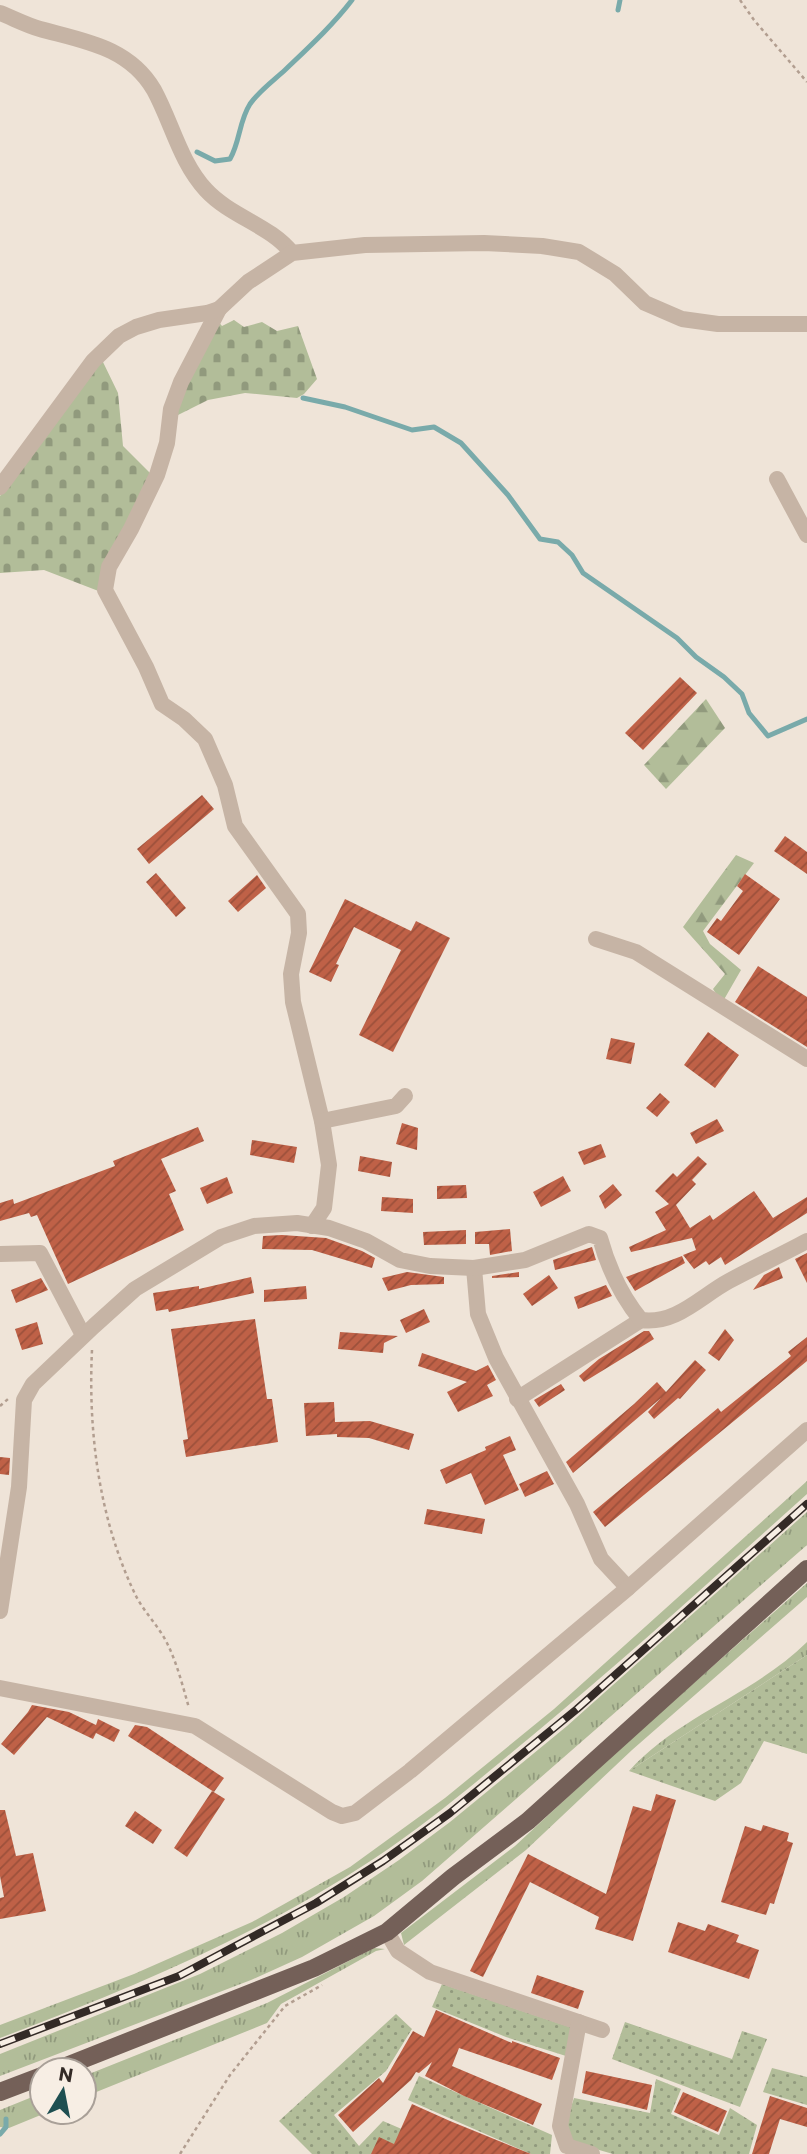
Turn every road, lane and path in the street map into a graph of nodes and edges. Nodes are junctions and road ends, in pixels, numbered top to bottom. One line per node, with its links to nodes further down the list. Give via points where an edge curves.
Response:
1 (740, 0): 3 (path)
2 (0, 13): 4 (street, via 38,29 105,47 130,61 153,88 187,164 206,190 282,241)
3 (807, 82)
4 (292, 253): 5 (street, via 248,282); 6 (street, via 379,245 542,246 579,252 615,274 646,303 682,319 718,324)
5 (219, 309): 8 (street, via 159,320 119,336 93,361); 13 (street, via 181,382 157,475 109,567 105,590 162,704 205,739 225,785 235,826 298,914 291,974 293,1002)
6 (807, 324)
7 (778, 479): 9 (street)
8 (0, 487)
9 (807, 534)
10 (596, 939): 11 (street, via 636,952)
11 (807, 1059)
12 (405, 1097): 13 (street, via 396,1106)
13 (322, 1121): 14 (street, via 329,1165 324,1208)
14 (312, 1226): 17 (street, via 366,1241 400,1261); 19 (street, via 254,1226 221,1237 135,1289)
15 (807, 1241): 18 (street, via 670,1317)
16 (0, 1254): 19 (street, via 40,1253)
17 (474, 1268): 18 (street, via 525,1260 589,1234 600,1238 605,1257); 20 (street, via 485,1336)
18 (641, 1320): 20 (street)
19 (88, 1330): 24 (street, via 33,1384 24,1400 19,1487); 26 (path, via 97,1468 114,1545 136,1596 167,1643)
20 (517, 1399): 23 (street, via 577,1504 601,1559)
21 (807, 1430): 23 (street)
22 (807, 1569): 27 (main road, via 528,1821)
23 (628, 1588): 26 (street, via 355,1813 342,1816 332,1812)
24 (0, 1611)
25 (0, 1688): 26 (street)
26 (195, 1727)
27 (387, 1932): 29 (street, via 398,1951 430,1972); 31 (main road, via 314,1968)
28 (331, 1979): 35 (path, via 285,2006 230,2075)
29 (579, 2022): 30 (street); 34 (street, via 560,2126)
30 (602, 2030)
31 (91, 2056)
32 (28, 2081): 33 (main road)
33 (0, 2092)
34 (567, 2150): 36 (street)
35 (180, 2154)
36 (592, 2154)

